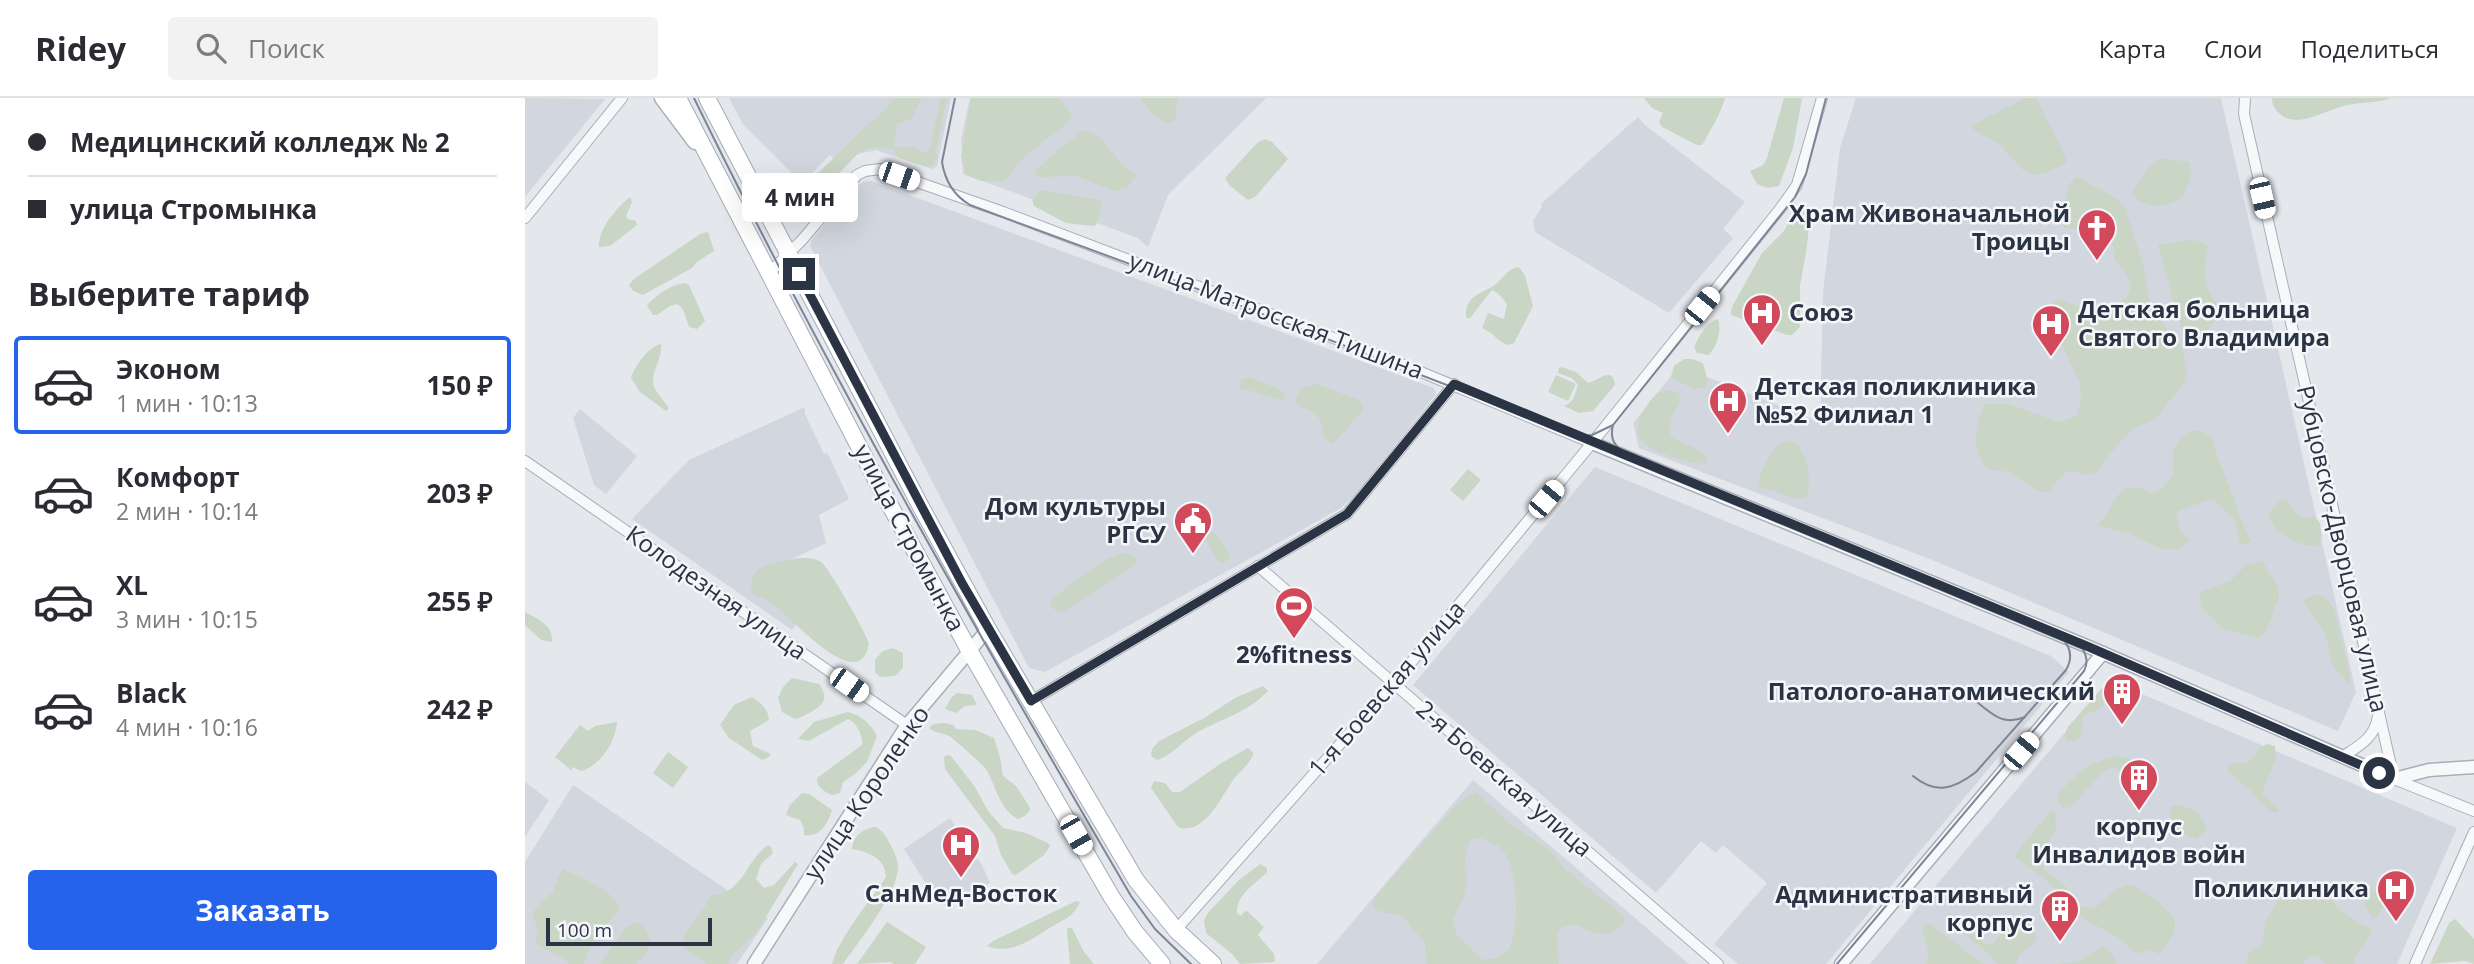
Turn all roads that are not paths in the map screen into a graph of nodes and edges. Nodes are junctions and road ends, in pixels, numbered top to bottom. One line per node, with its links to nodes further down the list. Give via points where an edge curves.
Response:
1 (662, 98): 7 (main road)
2 (678, 98): 7 (main road, улица Стромынка)
3 (707, 98): 9 (main road, улица Стромынка)
4 (1822, 98): 12 (street, 1-я Боевская улица, via 1791,194)
5 (2245, 98): 20 (street, Рубцовско-Дворцовая улица, via 2243,114)
6 (622, 99): 8 (street)
7 (709, 160): 10 (main road, улица Стромынка)
8 (525, 218)
9 (789, 254): 10 (street, улица Матросская Тишина); 11 (street, улица Матросская Тишина, via 857,175 880,169); 15 (main road, улица Стромынка)
10 (769, 273): 16 (main road, улица Стромынка)
11 (1454, 384): 12 (street, улица Матросская Тишина); 14 (street, via 1347,514)
12 (1592, 443): 17 (street, улица Матросская Тишина); 18 (street, 1-я Боевская улица)
13 (525, 461): 21 (street, Колодезная улица)
14 (1258, 566): 18 (street, 2-я Боевская улица); 19 (street)
15 (988, 629): 16 (street, улица Короленко); 19 (main road, улица Стромынка)
16 (969, 650): 21 (street, улица Короленко); 28 (main road, улица Стромынка, via 1111,896)
17 (2103, 653): 22 (street, улица Матросская Тишина); 32 (street)
18 (1393, 684): 27 (street, 1-я Боевская улица); 31 (street, 2-я Боевская улица)
19 (1031, 701): 27 (main road, улица Стромынка, via 1136,880)
20 (2378, 709): 22 (street, via 2371,736); 24 (street, Рубцовско-Дворцовая улица)
21 (907, 725): 29 (street, улица Короленко)
22 (2342, 757): 24 (street, улица Матросская Тишина)
23 (2474, 766): 24 (street)
24 (2394, 779): 25 (street)
25 (2474, 811)
26 (2474, 832): 33 (street)
27 (1175, 930): 30 (main road, улица Стромынка)
28 (1156, 961)
29 (754, 964)
30 (1213, 964)
31 (1718, 964)
32 (1841, 964)
33 (2415, 964)

